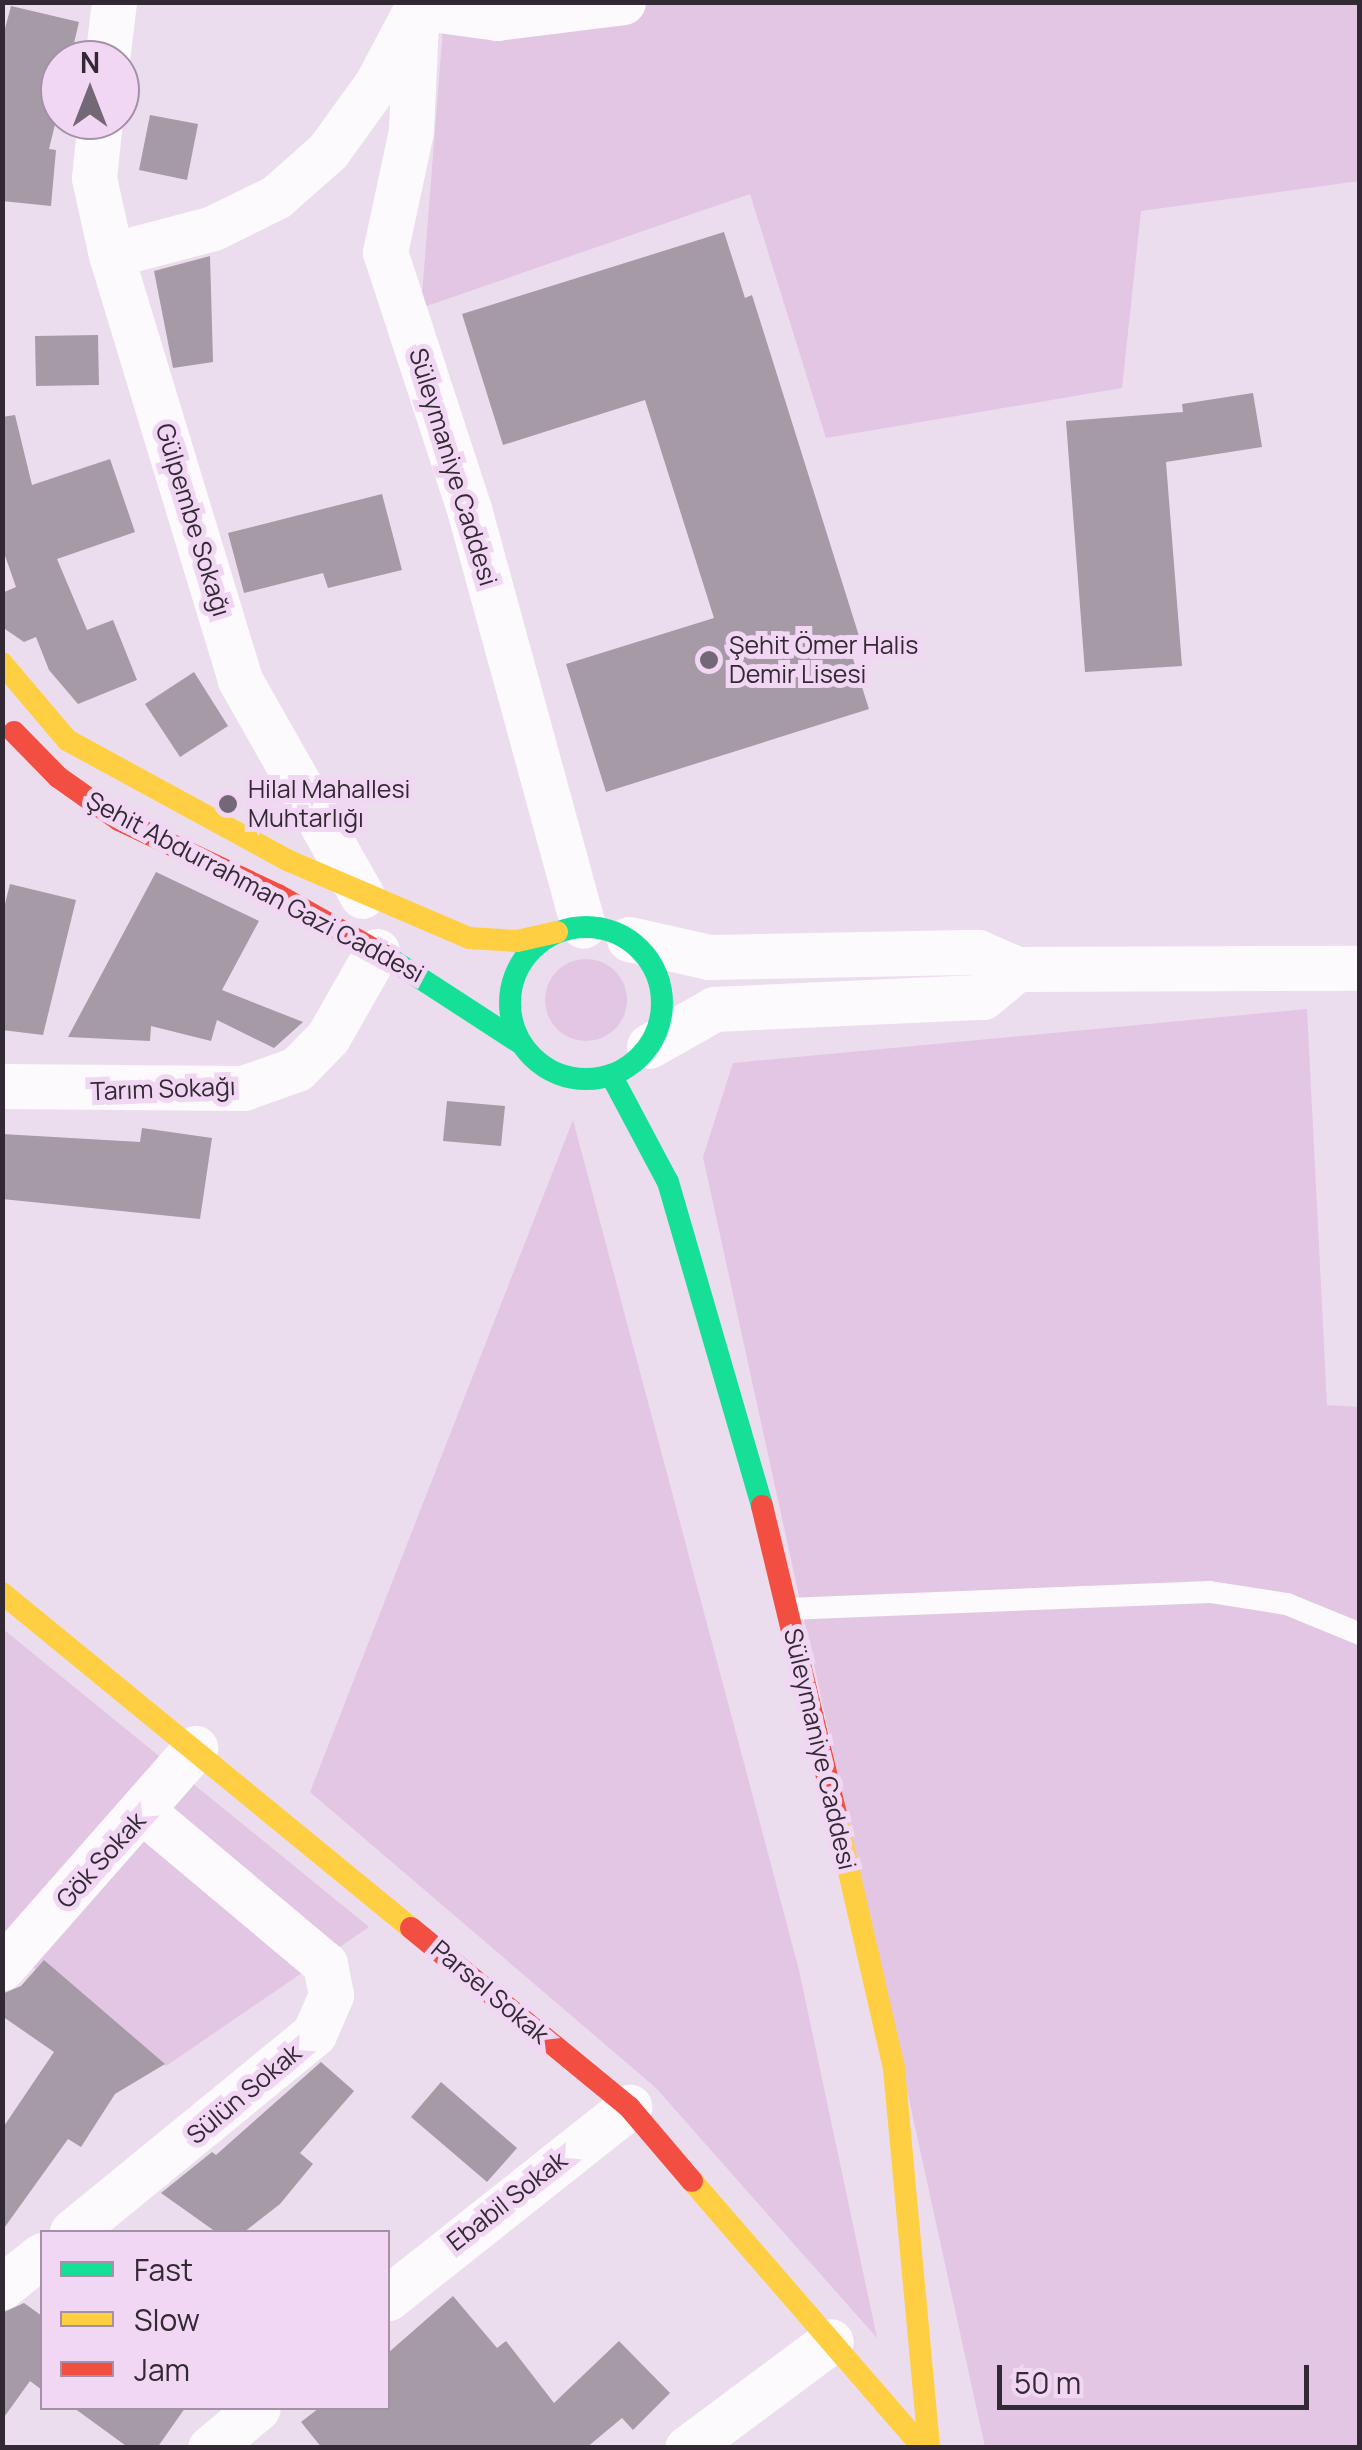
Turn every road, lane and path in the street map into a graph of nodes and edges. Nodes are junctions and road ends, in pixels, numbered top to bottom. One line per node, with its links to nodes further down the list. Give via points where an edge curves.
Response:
1 (114, 2): 4 (street)
2 (623, 2): 3 (street, via 496,18)
3 (417, 4): 6 (street, via 377,83 328,151 276,198 212,228); 10 (street, Süleymaniye Caddesi, via 411,131 385,252 469,508)
4 (109, 40)
5 (98, 140): 6 (street, Gülpembe Sokağı, via 94,178)
6 (110, 255): 9 (street, Gülpembe Sokağı, via 240,680)
7 (2, 663): 9 (street, Şehit Abdurrahman Gazi Caddesi, via 67,740)
8 (2, 718): 12 (street, Şehit Abdurrahman Gazi Caddesi, via 58,777 119,820 278,895)
9 (362, 896): 10 (street, Şehit Abdurrahman Gazi Caddesi, via 469,938 516,940)
10 (570, 929): 11 (street); 15 (street, via 518,966 509,991)
11 (629, 939): 14 (street, via 708,956 978,952); 16 (street, via 646,956 660,988 659,1024)
12 (377, 951): 15 (street, Şehit Abdurrahman Gazi Caddesi); 18 (street, Tarım Sokağı, via 328,1037 297,1069 242,1088)
13 (1360, 968): 14 (street)
14 (1017, 969): 16 (street, via 983,997 714,1009)
15 (520, 1043): 17 (street, via 561,1075)
16 (649, 1046): 17 (street)
17 (611, 1074): 20 (street, Süleymaniye Caddesi, via 668,1182 743,1429)
18 (2, 1086)
19 (2, 1594): 22 (street, Parsel Sokak)
20 (787, 1609): 21 (lane, via 1210,1592 1286,1604); 34 (street, Süleymaniye Caddesi, via 894,2069)
21 (1360, 1634)
22 (195, 1748): 23 (street, Gök Sokak); 25 (street, Parsel Sokak)
23 (145, 1813): 24 (street, Gök Sokak); 26 (street, Sülün Sokak, via 324,1964 332,1996 314,2034)
24 (2, 1968)
25 (629, 2106): 29 (street, Ebabil Sokak); 30 (street, Parsel Sokak)
26 (74, 2230)
27 (40, 2257): 28 (street)
28 (2, 2287)
29 (390, 2296)
30 (831, 2341): 33 (street); 34 (street, Parsel Sokak)
31 (256, 2410): 32 (street)
32 (210, 2448)
33 (687, 2448)
34 (926, 2448)

